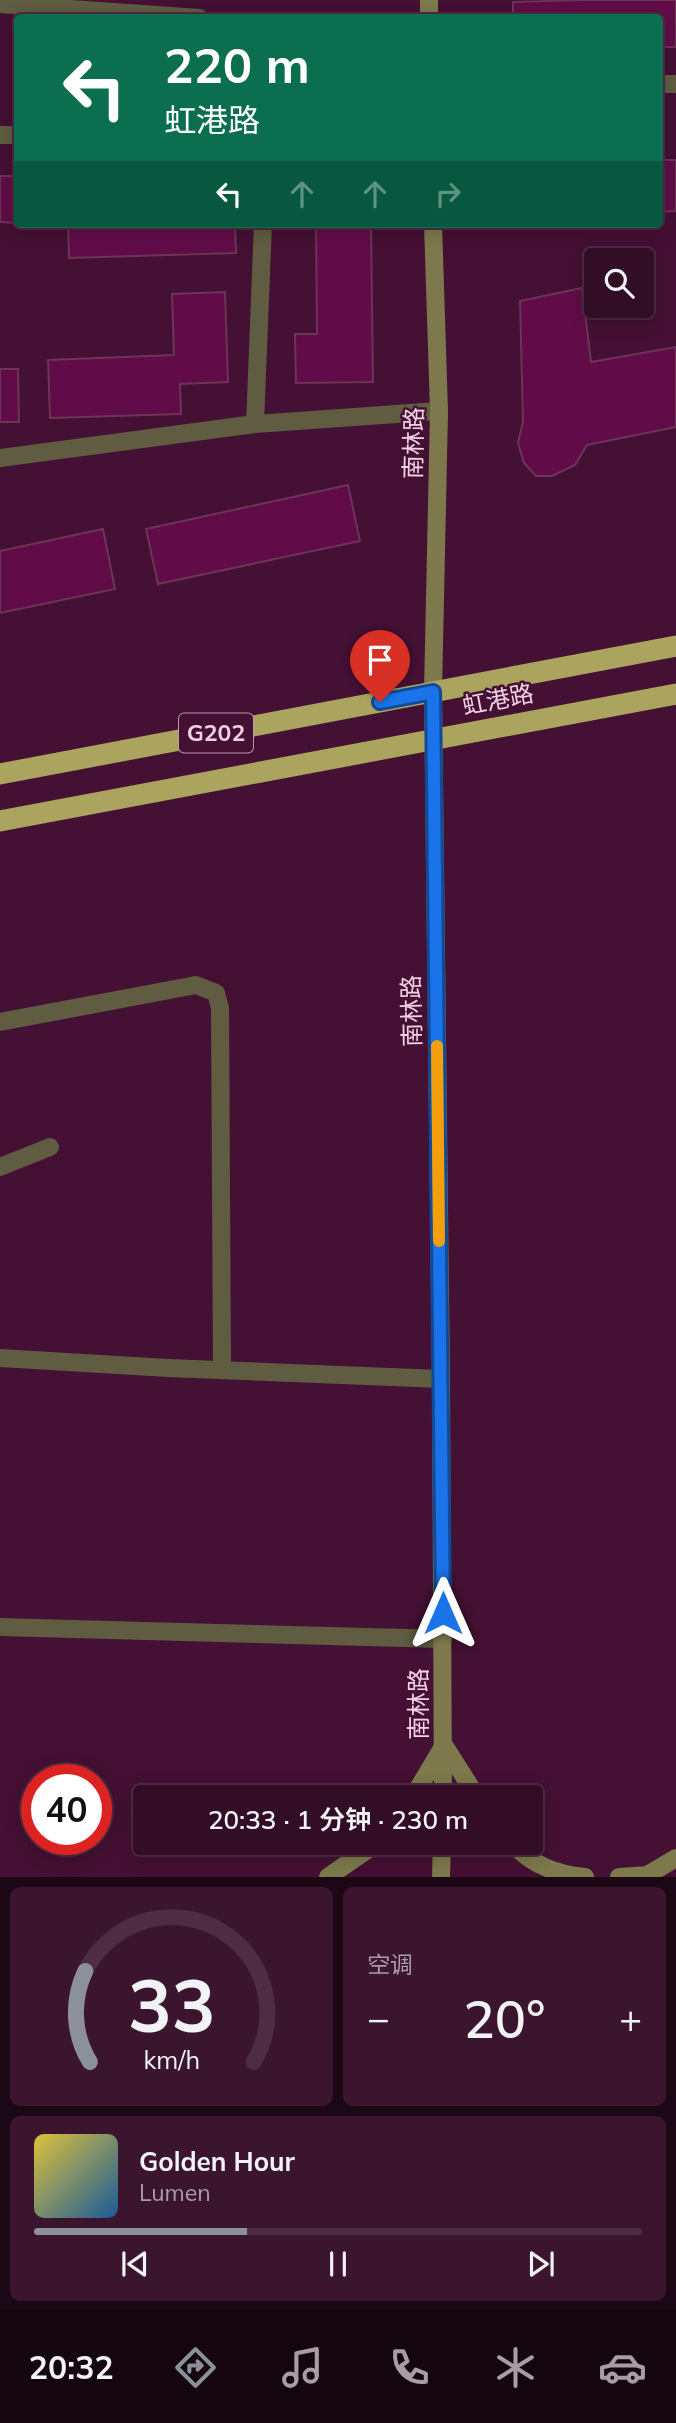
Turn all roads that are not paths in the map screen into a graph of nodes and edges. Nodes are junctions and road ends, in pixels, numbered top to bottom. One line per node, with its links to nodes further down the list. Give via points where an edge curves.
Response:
1 (0, 4): 2 (street)
2 (142, 14)
3 (263, 228): 6 (street)
4 (433, 228): 5 (street, 南林路)
5 (439, 411): 6 (street); 9 (street, 南林路)
6 (255, 424): 7 (street)
7 (0, 457)
8 (676, 646): 9 (highway, 虹港路 / G202)
9 (433, 692): 11 (street, 南林路); 12 (highway, 虹港路 / G202)
10 (676, 694): 11 (highway, 虹港路 / G202)
11 (433, 739): 13 (highway, 虹港路 / G202); 19 (street, 南林路)
12 (0, 774)
13 (0, 821)
14 (0, 1022): 18 (street, via 196,985 216,993 220,1008)
15 (50, 1147): 16 (street)
16 (0, 1167)
17 (0, 1358): 18 (street)
18 (222, 1370): 19 (street)
19 (441, 1379): 21 (street, 南林路)
20 (0, 1627): 21 (street)
21 (443, 1639): 22 (street, 南林路)
22 (444, 1745): 23 (street); 24 (street, 南林路); 25 (street)
23 (420, 1785)
24 (443, 1785)
25 (469, 1785)
26 (360, 1855): 31 (street)
27 (442, 1855): 32 (street)
28 (523, 1855): 33 (street, via 559,1874)
29 (676, 1858): 30 (street)
30 (646, 1876): 34 (street)
31 (328, 1877)
32 (441, 1877)
33 (584, 1877)
34 (619, 1877)

